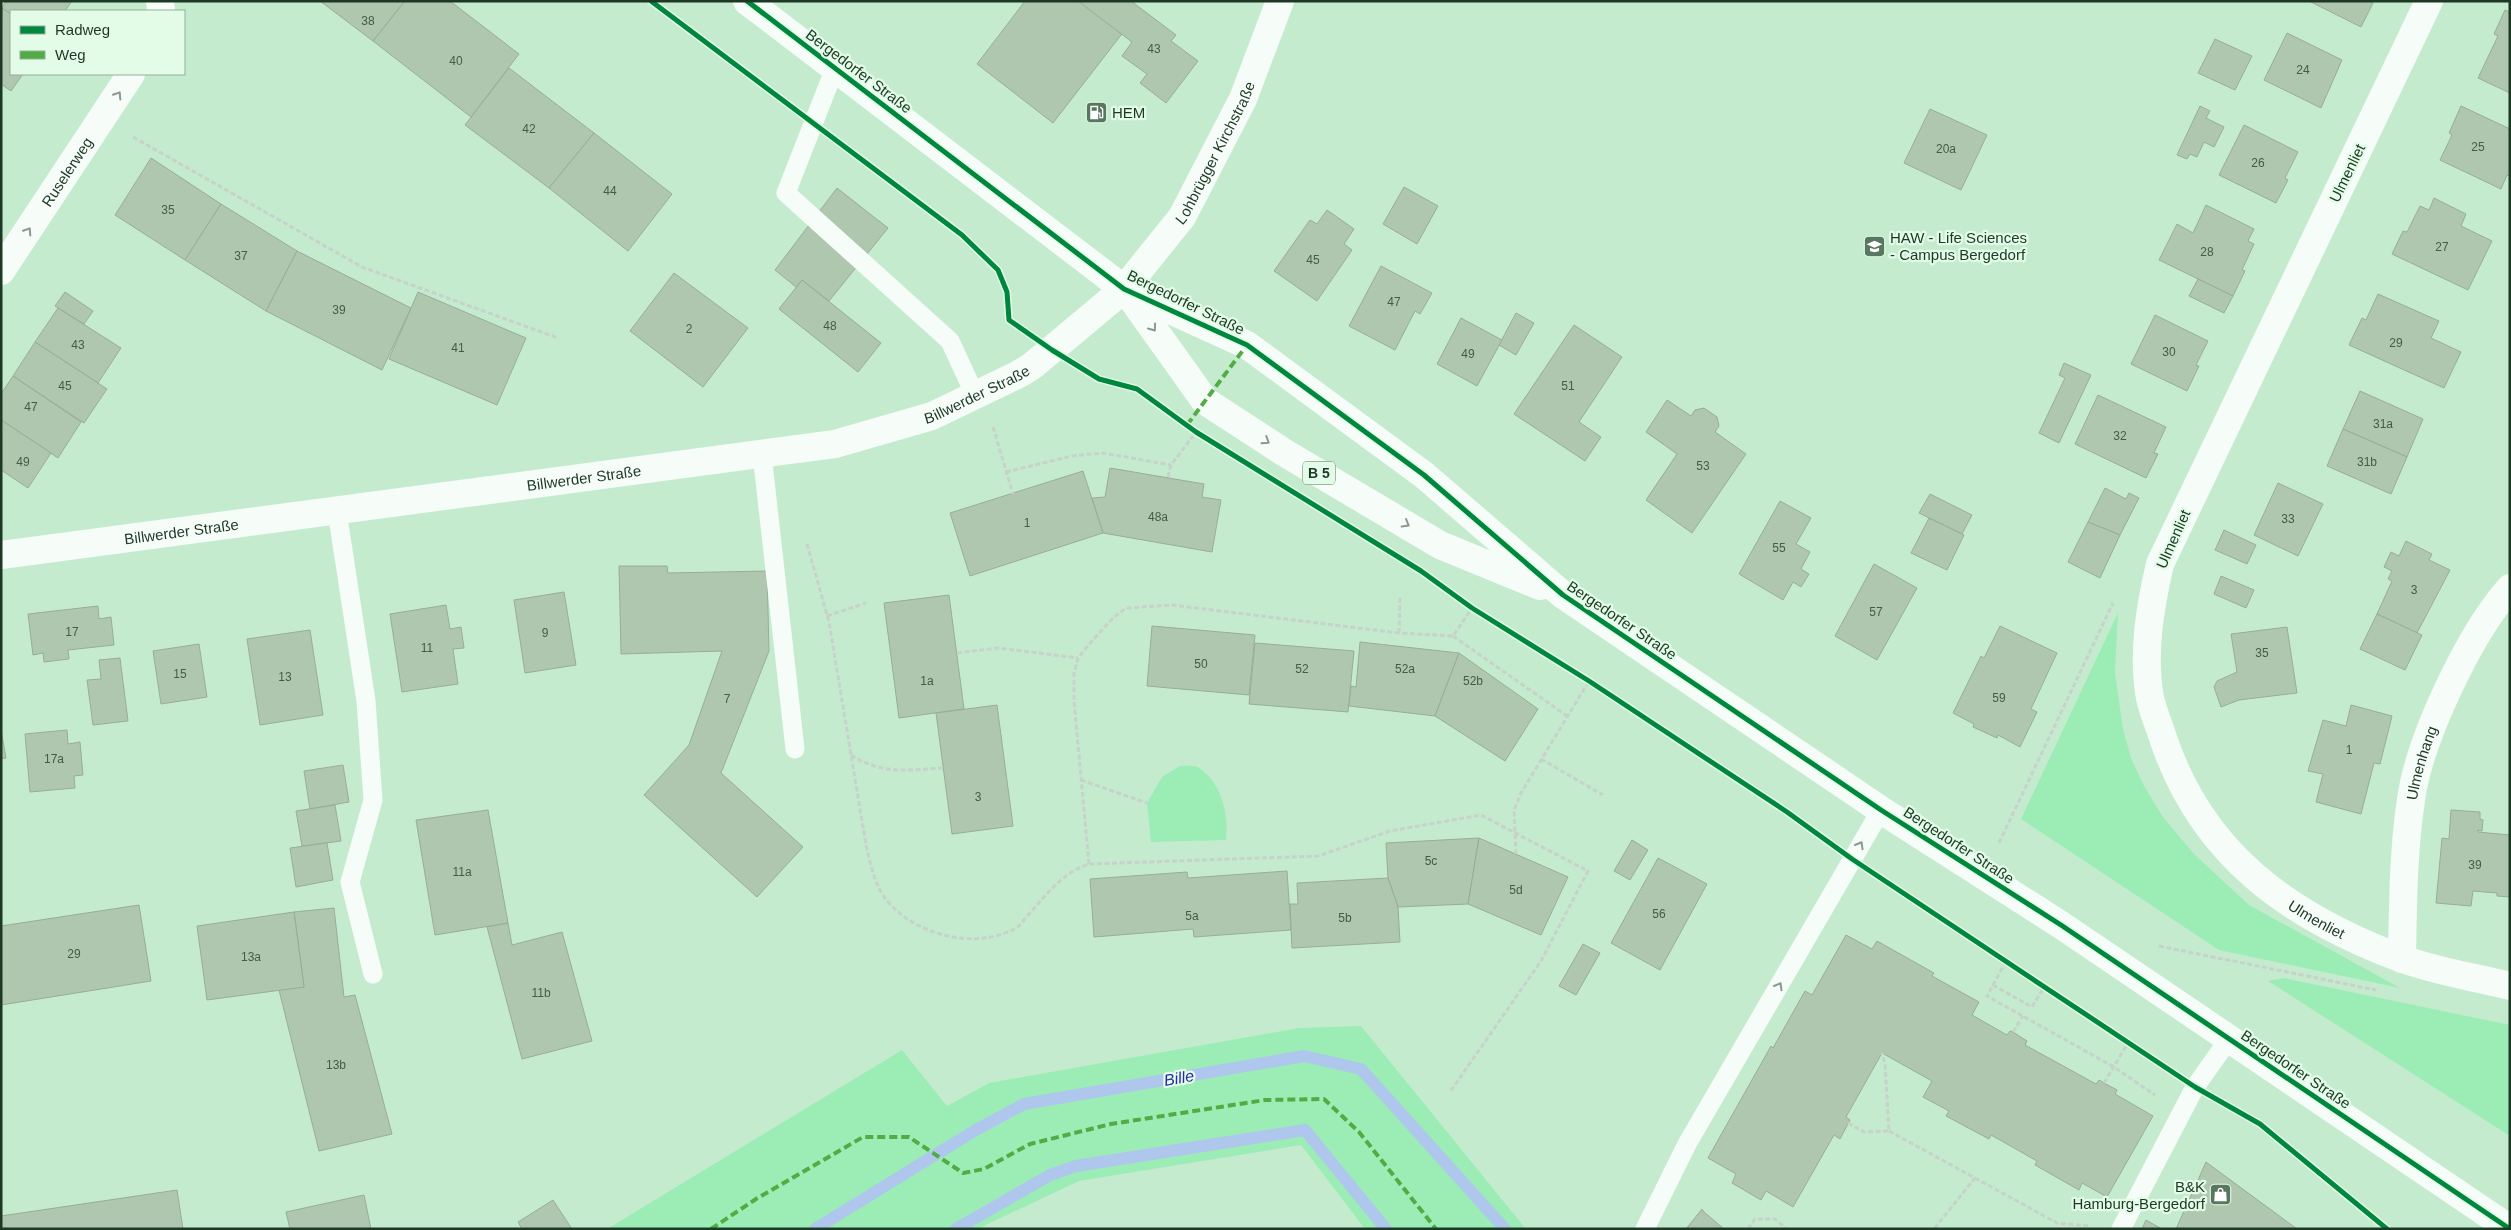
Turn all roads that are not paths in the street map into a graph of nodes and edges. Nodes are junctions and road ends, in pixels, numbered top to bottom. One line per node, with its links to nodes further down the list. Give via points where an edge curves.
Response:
1 (747, 1): 4 (street, Bergedorfer Straße / B 5)
2 (1280, 1): 7 (street, Lohbrügger Kirchstraße, via 1243,99 1186,210)
3 (2428, 1): 16 (street, Ulmenliet, via 2160,564 2148,631 2150,699 2170,759 2198,814 2254,878 2287,902 2362,943)
4 (835, 68): 7 (street, Bergedorfer Straße / B 5); 8 (lane, via 786,193 950,341)
5 (130, 75): 6 (street, Ruselerweg, one-way to 5)
6 (1, 271)
7 (1124, 289): 8 (street, Billwerder Straße, via 1032,366); 13 (street, Bergedorfer Straße / B 5, via 1247,345 1424,475); 13 (street, Bergedorfer Straße / B 5, one-way to 13, via 1205,401 1285,453 1440,544)
8 (979, 393): 9 (street, Billwerder Straße, via 932,416 882,432 835,444)
9 (762, 454): 10 (street, Billwerder Straße); 14 (lane)
10 (337, 511): 11 (street, Billwerder Straße); 17 (lane, via 366,701 373,800 350,882)
11 (1, 555)
12 (2510, 588): 16 (street, Ulmenhang, via 2493,608 2456,676 2425,745 2411,798)
13 (1562, 595): 15 (street, Bergedorfer Straße / B 5)
14 (795, 749)
15 (1881, 810): 19 (street, Bergedorfer Straße / B 5); 20 (lane, one-way to 15, via 1687,1144)
16 (2402, 959): 18 (street, Ulmenliet)
17 (373, 974)
18 (2510, 986)
19 (2229, 1039): 21 (lane, via 2195,1087); 22 (street, Bergedorfer Straße / B 5)
20 (1645, 1229)
21 (2121, 1229)
22 (2510, 1229)

